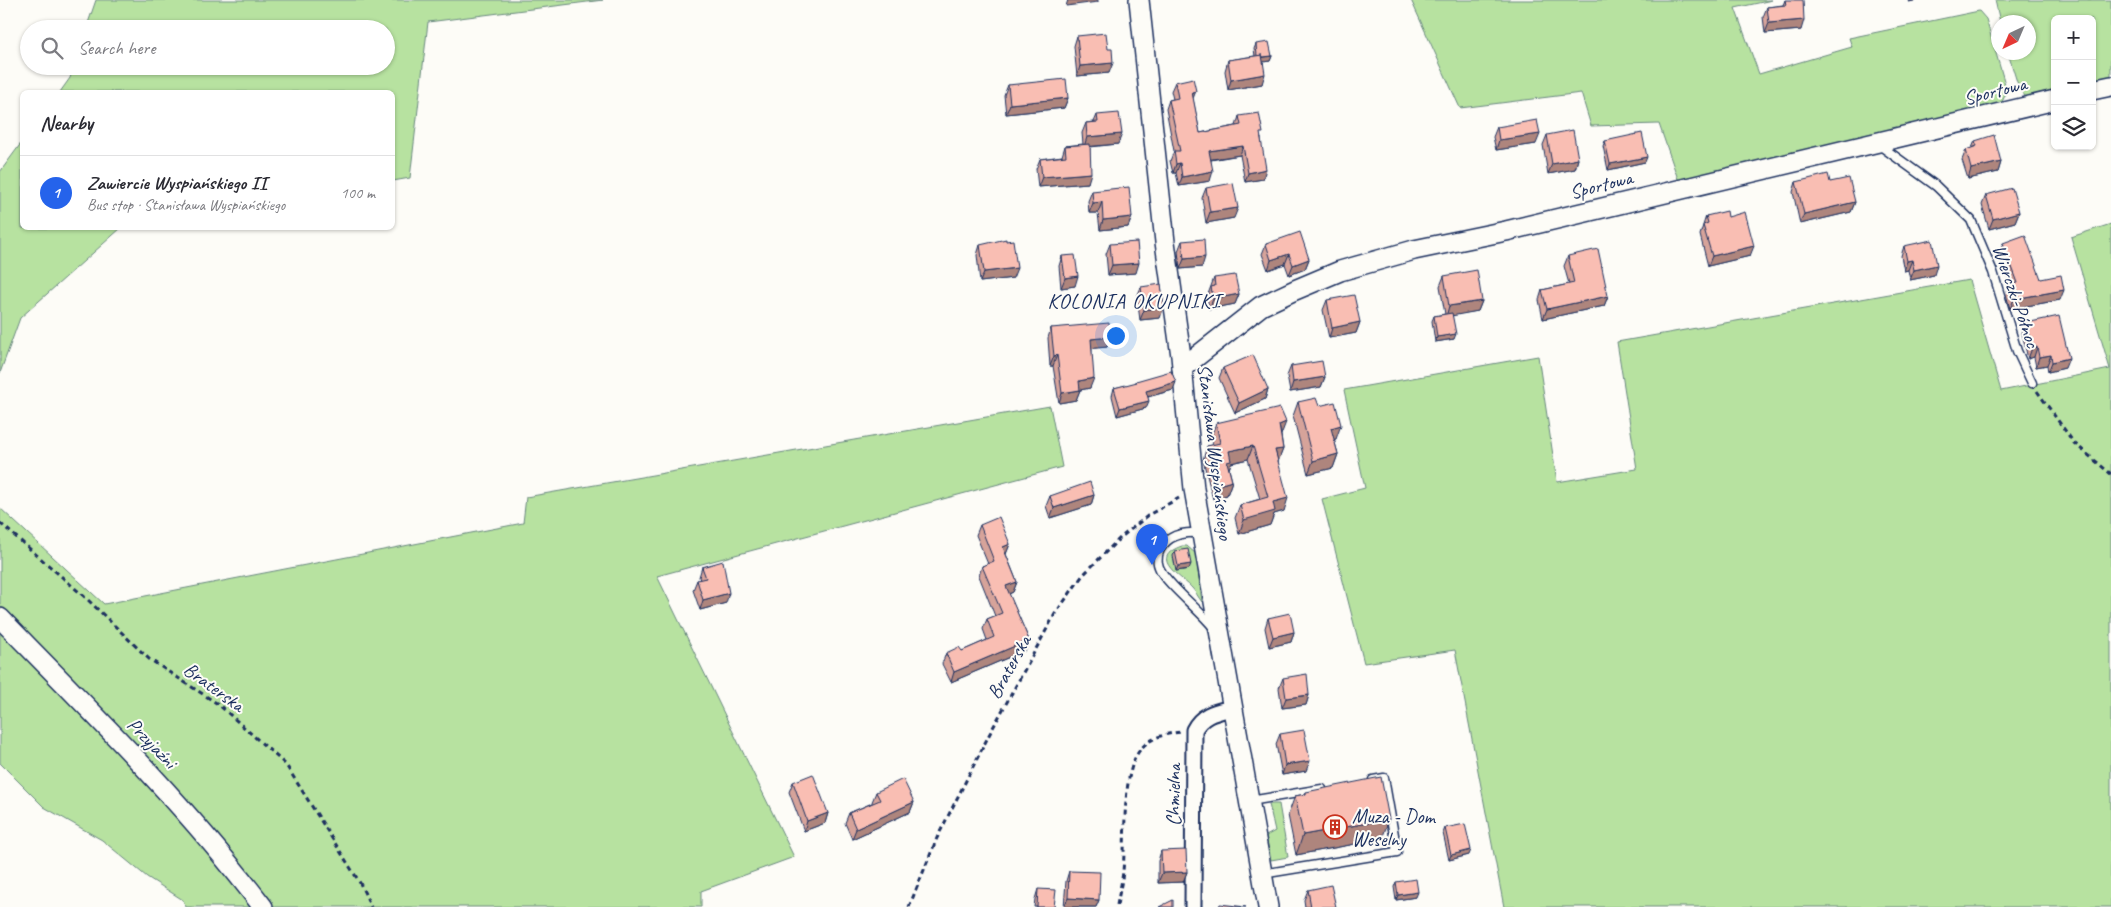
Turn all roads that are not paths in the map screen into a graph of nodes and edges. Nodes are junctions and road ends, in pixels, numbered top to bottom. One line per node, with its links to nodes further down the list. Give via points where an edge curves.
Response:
1 (1139, 0): 6 (street, Stanisława Wyspiańskiego)
2 (2111, 86): 3 (street)
3 (2096, 89)
4 (2051, 101): 5 (street, Sportowa)
5 (1876, 143): 6 (street, Sportowa, via 1414,250 1340,271 1261,306); 7 (lane, Wierczki-Północ, via 1936,186 1971,220 1993,272 2017,351)
6 (1182, 368): 8 (street, Stanisława Wyspiańskiego, via 1194,489)
7 (2032, 383)
8 (1202, 532): 10 (street, Stanisława Wyspiańskiego); 10 (lane, via 1180,533 1169,538 1160,547 1158,566)
9 (0, 618): 16 (street, Przyjaźni, via 157,779)
10 (1219, 634): 11 (street, Stanisława Wyspiańskiego)
11 (1232, 708): 14 (street, Stanisława Wyspiańskiego); 17 (street, Chmielna, via 1198,720 1194,730)
12 (1366, 781): 15 (lane, via 1384,778 1397,852)
13 (1329, 787): 14 (lane)
14 (1250, 801): 15 (street, Stanisława Wyspiańskiego)
15 (1262, 874): 18 (street, Stanisława Wyspiańskiego)
16 (263, 907)
17 (1193, 907)
18 (1268, 907)

